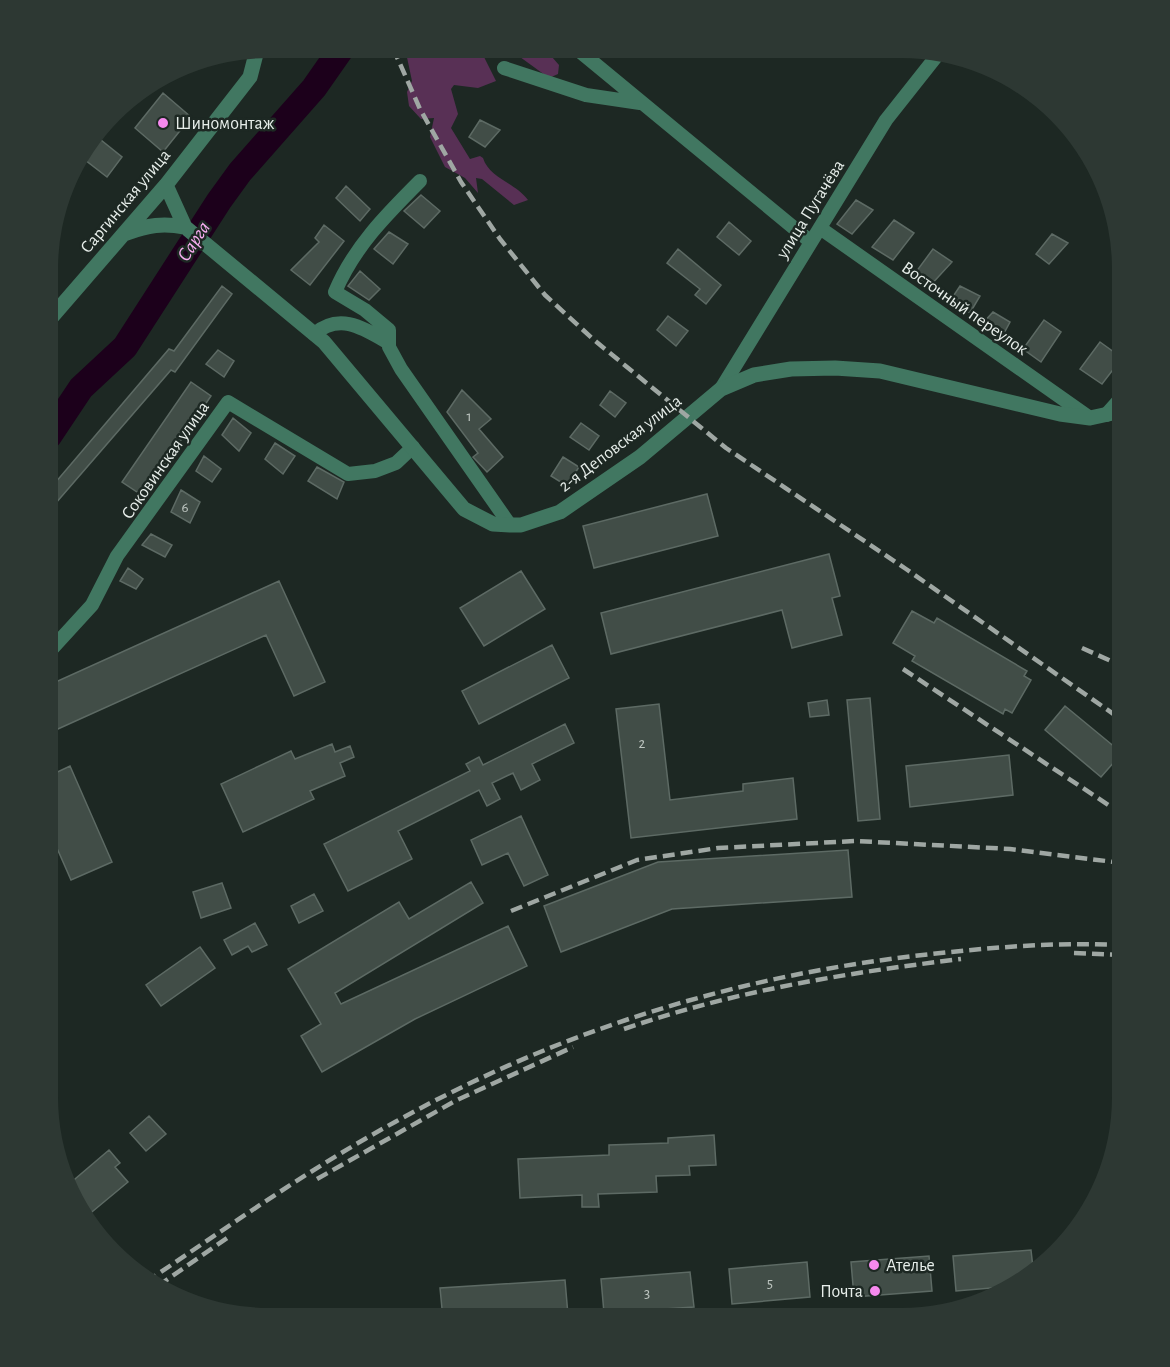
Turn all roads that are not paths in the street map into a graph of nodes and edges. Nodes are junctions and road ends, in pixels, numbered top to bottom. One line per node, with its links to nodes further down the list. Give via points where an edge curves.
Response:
1 (588, 58): 5 (street)
2 (255, 59): 7 (street, Саргинская улица, via 250,77)
3 (933, 61): 9 (street, улица Пугачёва, via 886,120)
4 (504, 68): 5 (street, via 586,95)
5 (642, 103): 11 (street)
6 (420, 181): 14 (street, via 386,215 347,264 335,292 388,330)
7 (166, 185): 8 (street); 10 (street, Саргинская улица)
8 (185, 227): 10 (street, via 163,223); 13 (street, 2-я Деповская улица)
9 (819, 228): 11 (street, улица Пугачёва); 18 (street, Восточный переулок)
10 (124, 234): 12 (street, Саргинская улица)
11 (811, 242): 15 (street, улица Пугачёва)
12 (58, 310)
13 (314, 334): 14 (street, via 325,324 349,322); 19 (street, 2-я Деповская улица)
14 (388, 343): 20 (street, via 424,404)
15 (721, 389): 18 (street, 2-я Деповская улица, via 754,375 791,369 880,371 1060,414); 20 (street, 2-я Деповская улица, via 640,457 560,512)
16 (1112, 405): 18 (street)
17 (1112, 414): 18 (street, 2-я Деповская улица)
18 (1098, 417)
19 (413, 447): 20 (street, 2-я Деповская улица, via 464,509 493,524); 21 (street, Соковинская улица, via 396,463 375,471 348,474 228,402 117,556 92,605)
20 (510, 525)
21 (58, 642)

